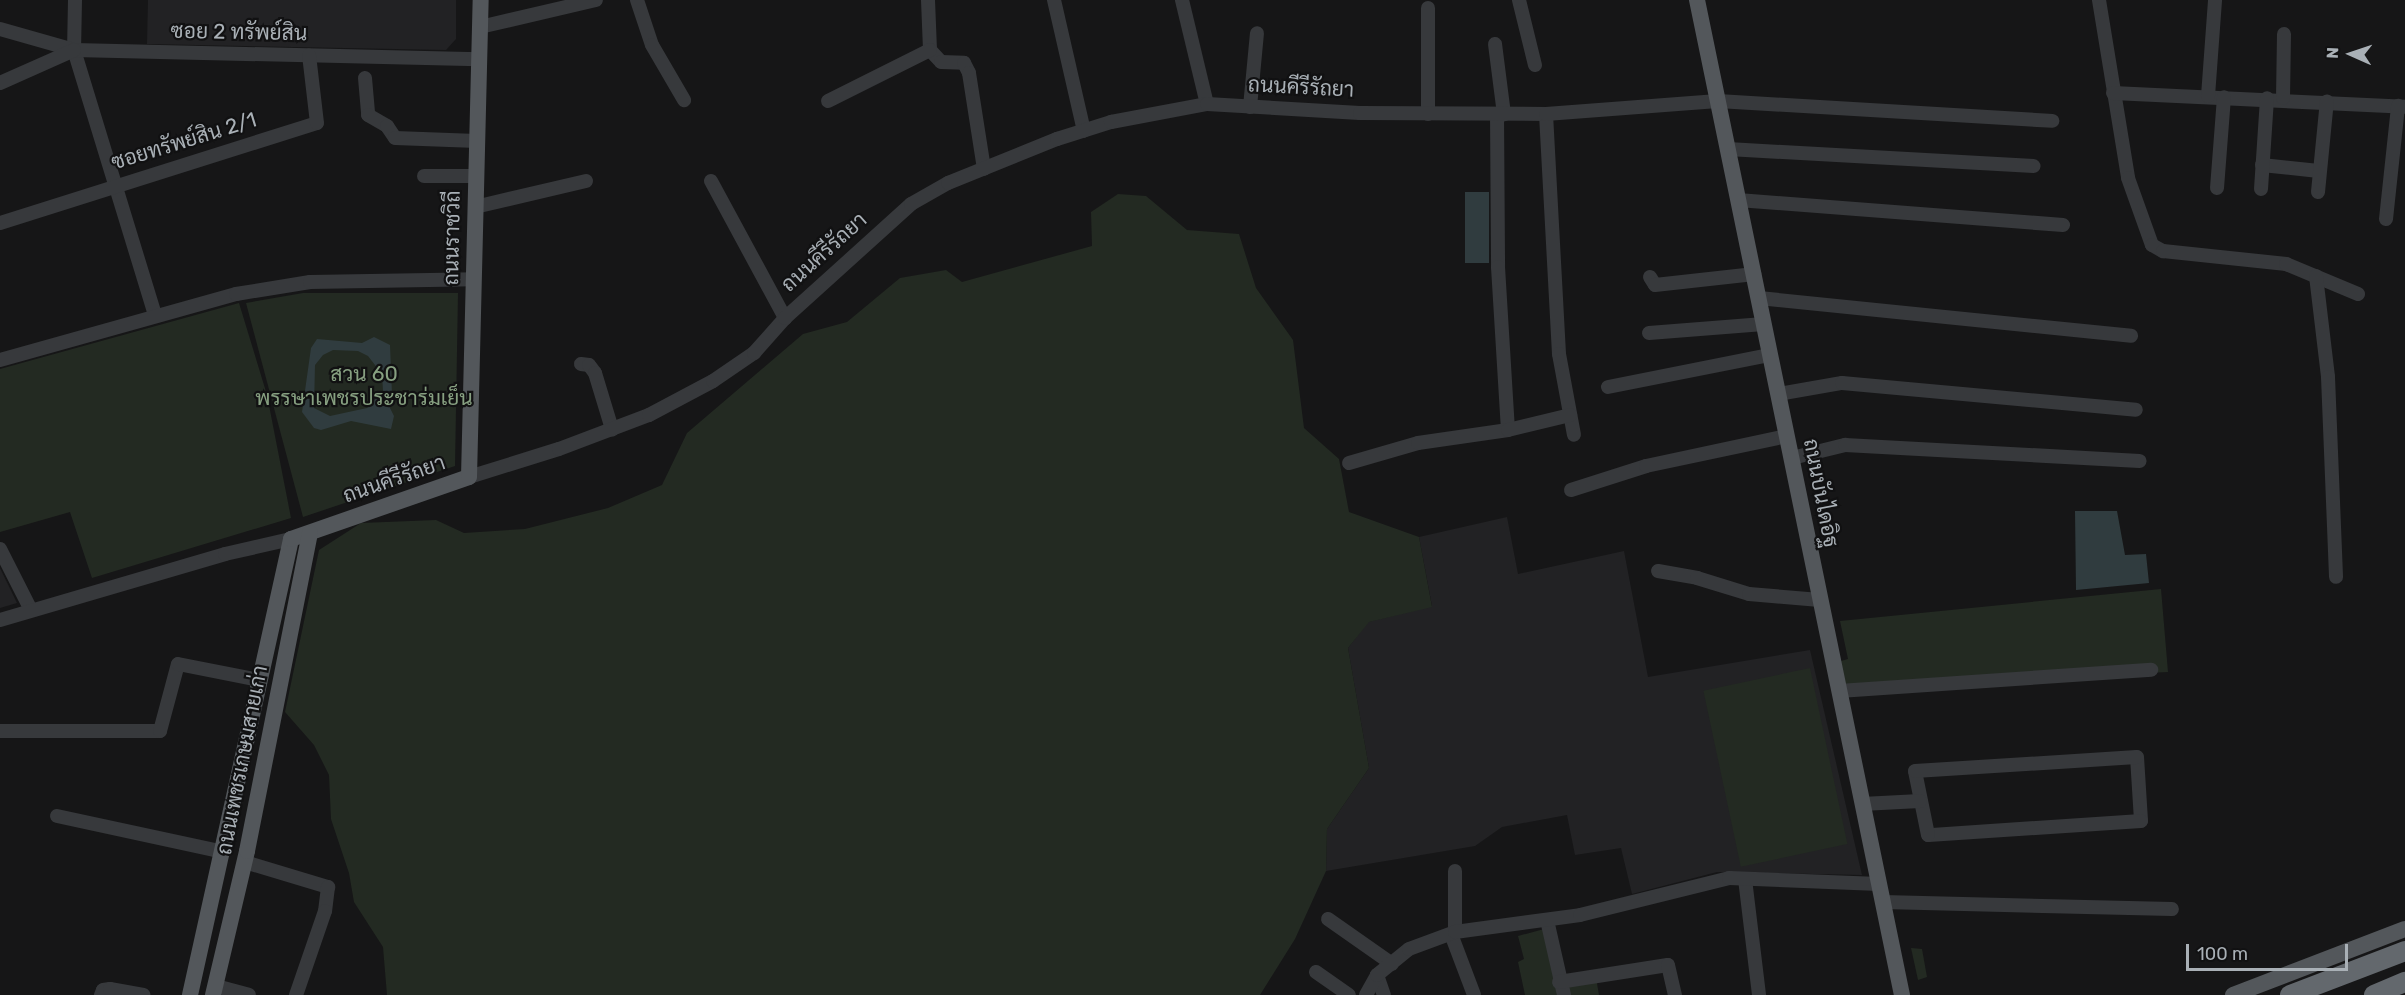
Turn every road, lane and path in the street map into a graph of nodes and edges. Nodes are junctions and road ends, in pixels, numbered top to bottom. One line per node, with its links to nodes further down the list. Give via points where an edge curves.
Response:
1 (75, 0): 18 (street)
2 (481, 0): 13 (main road, ถนนราชวิถี)
3 (596, 0): 13 (street)
4 (637, 0): 30 (street, via 652,45)
5 (928, 0): 19 (street)
6 (1054, 0): 41 (street)
7 (1182, 0): 34 (street)
8 (1519, 0): 22 (street)
9 (1697, 0): 32 (main road, ถนนบันไดอิฐ)
10 (2099, 0): 25 (street)
11 (2215, 0): 26 (street)
12 (1428, 8): 37 (street)
13 (480, 27): 21 (main road, ถนนราชวิถี)
14 (0, 29): 18 (street, ซอย 2 ทรัพย์สิน)
15 (1257, 33): 35 (street)
16 (2284, 34): 29 (street)
17 (1495, 44): 38 (street)
18 (74, 50): 20 (street, ซอย 2 ทรัพย์สิน); 24 (street); 52 (street)
19 (930, 50): 31 (street); 46 (street, via 940,62 964,63)
20 (309, 55): 21 (street, ซอย 2 ทรัพย์สิน); 52 (street, ซอยทรัพย์สิน 2/1, via 317,123)
21 (479, 58): 42 (main road, ถนนราชวิถี)
22 (1534, 65)
23 (365, 78): 42 (street, via 368,115 387,126 394,138)
24 (0, 83)
25 (2113, 93): 26 (street); 62 (street, via 2128,178 2152,245 2163,251 2286,264)
26 (2208, 96): 27 (street)
27 (2224, 96): 28 (street); 53 (street)
28 (2268, 98): 29 (street); 44 (street)
29 (2283, 98): 33 (street)
30 (684, 100)
31 (828, 101)
32 (1718, 101): 39 (street, ถนนคีรีรัถยา); 40 (street, ถนนคีรีรัถยา); 43 (main road, ถนนบันไดอิฐ)
33 (2326, 101): 36 (street); 47 (street)
34 (1207, 104): 35 (street, ถนนคีรีรัถยา); 41 (street, ถนนคีรีรัถยา)
35 (1250, 107): 37 (street, ถนนคีรีรัถยา)
36 (2402, 107): 58 (street)
37 (1428, 114): 38 (street, ถนนคีรีรัถยา)
38 (1500, 114): 39 (street, ถนนคีรีรัถยา); 80 (street, via 1498,267)
39 (1546, 114): 78 (street, via 1559,354)
40 (2052, 121)
41 (1084, 131): 46 (street, ถนนคีรีรัถยา)
42 (477, 141): 49 (main road, ถนนราชวิถี)
43 (1728, 149): 45 (street); 56 (main road, ถนนบันไดอิฐ)
44 (2262, 165): 47 (street); 54 (street)
45 (2034, 166)
46 (984, 169): 68 (street, ถนนคีรีรัถยา, via 911,204)
47 (2319, 171): 55 (street)
48 (424, 176): 49 (street)
49 (476, 176): 57 (main road, ถนนราชวิถี)
50 (586, 181): 57 (street)
51 (711, 181): 68 (street)
52 (114, 185): 59 (street, ซอยทรัพย์สิน 2/1); 67 (street)
53 (2217, 188)
54 (2261, 189)
55 (2318, 192)
56 (1738, 200): 60 (street); 61 (main road, ถนนบันไดอิฐ)
57 (475, 207): 64 (main road, ถนนราชวิถี)
58 (2386, 219)
59 (0, 223)
60 (2063, 225)
61 (1754, 274): 63 (street, via 1655,285); 66 (main road, ถนนบันไดอิฐ)
62 (2316, 276): 65 (street); 92 (street, via 2328,378)
63 (1650, 277)
64 (474, 279): 67 (street, via 310,282 237,294); 86 (main road, ถนนราชวิถี)
65 (2358, 294)
66 (1759, 298): 69 (main road, ถนนบันไดอิฐ); 71 (street)
67 (155, 315): 73 (street)
68 (784, 318): 79 (street, ถนนคีรีรัถยา, via 754,352 713,381)
69 (1764, 324): 70 (street); 72 (main road, ถนนบันไดอิฐ)
70 (1649, 333)
71 (2131, 336)
72 (1770, 355): 75 (street); 76 (main road, ถนนบันไดอิฐ)
73 (0, 360)
74 (581, 364): 79 (street, via 589,365 595,373)
75 (1608, 387)
76 (1778, 394): 77 (street, via 1842,383); 82 (main road, ถนนบันไดอิฐ)
77 (2136, 410)
78 (1570, 416): 80 (street); 81 (street)
79 (612, 429): 86 (street, ถนนคีรีรัถยา)
80 (1508, 430): 85 (street, via 1418,443)
81 (1574, 435)
82 (1787, 436): 83 (main road, ถนนบันไดอิฐ); 87 (street, via 1646,466)
83 (1792, 458): 84 (street, via 1845,445); 93 (main road, ถนนบันไดอิฐ)
84 (2139, 460)
85 (1349, 463)
86 (469, 477): 88 (main road, ถนนคีรีรัถยา)
87 (1571, 490)
88 (310, 533): 89 (main road, ถนนคีรีรัถยา); 104 (main road, ถนนเพชรเกษมสายเก่า)
89 (291, 539): 94 (street, ถนนคีรีรัถยา); 97 (main road, ถนนเพชรเกษมสายเก่า)
90 (0, 549): 94 (street)
91 (1658, 571): 93 (street, via 1749,594)
92 (2336, 577)
93 (1820, 600): 98 (main road, ถนนบันไดอิฐ)
94 (31, 610): 95 (street, ถนนคีรีรัถยา)
95 (0, 620)
96 (2151, 670): 98 (street)
97 (259, 680): 99 (street, via 178,664 160,731); 103 (main road, ถนนเพชรเกษมสายเก่า)
98 (1839, 691): 101 (main road, ถนนบันไดอิฐ)
99 (0, 731)
100 (1920, 801): 100 (street, via 1928,835 2141,820 2137,757 1915,771); 101 (street)
101 (1862, 804): 107 (main road, ถนนบันไดอิฐ)
102 (57, 816): 103 (street)
103 (223, 852): 123 (main road, ถนนเพชรเกษมสายเก่า)
104 (245, 862): 120 (main road, ถนนเพชรเกษมสายเก่า); 125 (street, via 328,887 325,911)
105 (1455, 871): 113 (street)
106 (1745, 879): 107 (street); 111 (street, via 1719,880); 131 (street)
107 (1879, 884): 108 (main road, ถนนบันไดอิฐ)
108 (1883, 902): 109 (street); 132 (main road, ถนนบันไดอิฐ)
109 (2172, 909)
110 (1328, 919): 115 (street)
111 (1547, 920): 113 (street); 119 (street)
112 (2405, 929): 133 (main road)
113 (1453, 933): 115 (street, via 1409,949); 129 (street)
114 (2405, 951): 134 (highway)
115 (1392, 964): 117 (street)
116 (1316, 972): 126 (street)
117 (1377, 975): 127 (street); 128 (street)
118 (2405, 982): 135 (highway)
119 (1561, 989): 130 (street, via 1662,964 1671,970)
120 (214, 991): 124 (street)
121 (101, 995): 122 (street, via 110,989)
122 (143, 995)
123 (190, 995)
124 (249, 995)
125 (296, 995)
126 (1349, 995)
127 (1366, 995)
128 (1384, 995)
129 (1474, 995)
130 (1676, 995)
131 (1759, 995)
132 (1902, 995)
133 (2233, 995)
134 (2290, 995)
135 (2374, 995)

